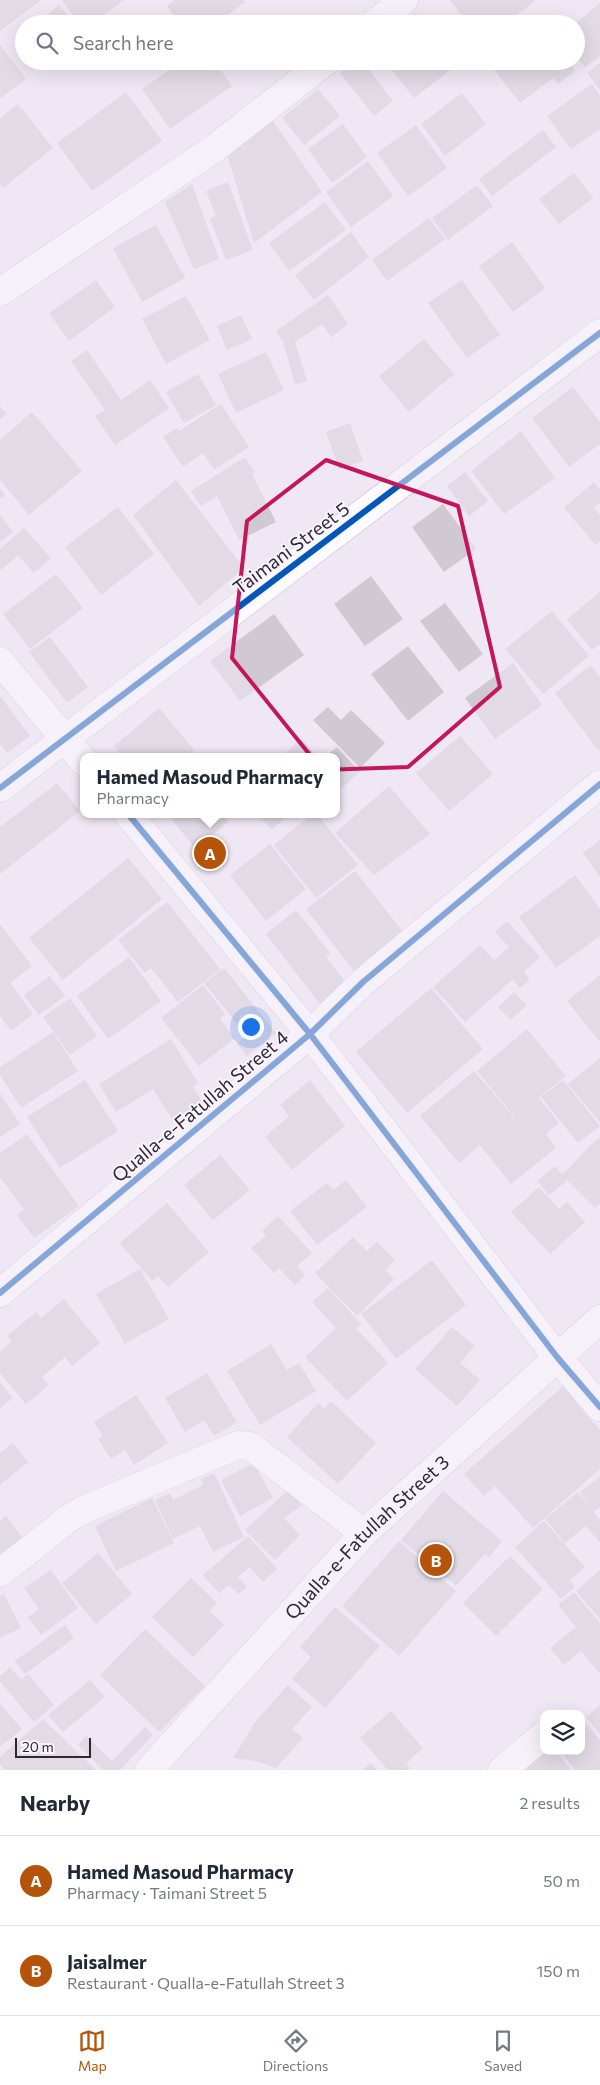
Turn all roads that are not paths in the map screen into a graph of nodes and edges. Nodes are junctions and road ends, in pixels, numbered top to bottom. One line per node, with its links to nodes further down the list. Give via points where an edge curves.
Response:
1 (404, 0): 2 (street)
2 (385, 15)
3 (315, 70): 4 (street, via 215,148)
4 (0, 292)
5 (600, 333): 7 (street, Taimani Street 5)
6 (0, 661): 7 (street)
7 (64, 738): 8 (street); 10 (street, Taimani Street 5)
8 (80, 757)
9 (600, 784): 12 (street, Qualla-e-Fatullah Street 4, via 363,982)
10 (0, 788)
11 (131, 818): 12 (street)
12 (310, 1034): 13 (street, Qualla-e-Fatullah Street 4); 15 (street)
13 (0, 1293)
14 (600, 1319): 15 (street, Qualla-e-Fatullah Street 3)
15 (557, 1356): 16 (street); 17 (street, Qualla-e-Fatullah Street 3)
16 (600, 1407)
17 (364, 1532): 18 (street, via 250,1446 238,1445 83,1510); 20 (street, Qualla-e-Fatullah Street 3)
18 (0, 1573)
19 (540, 1738): 21 (street)
20 (149, 1770)
21 (502, 1770)

